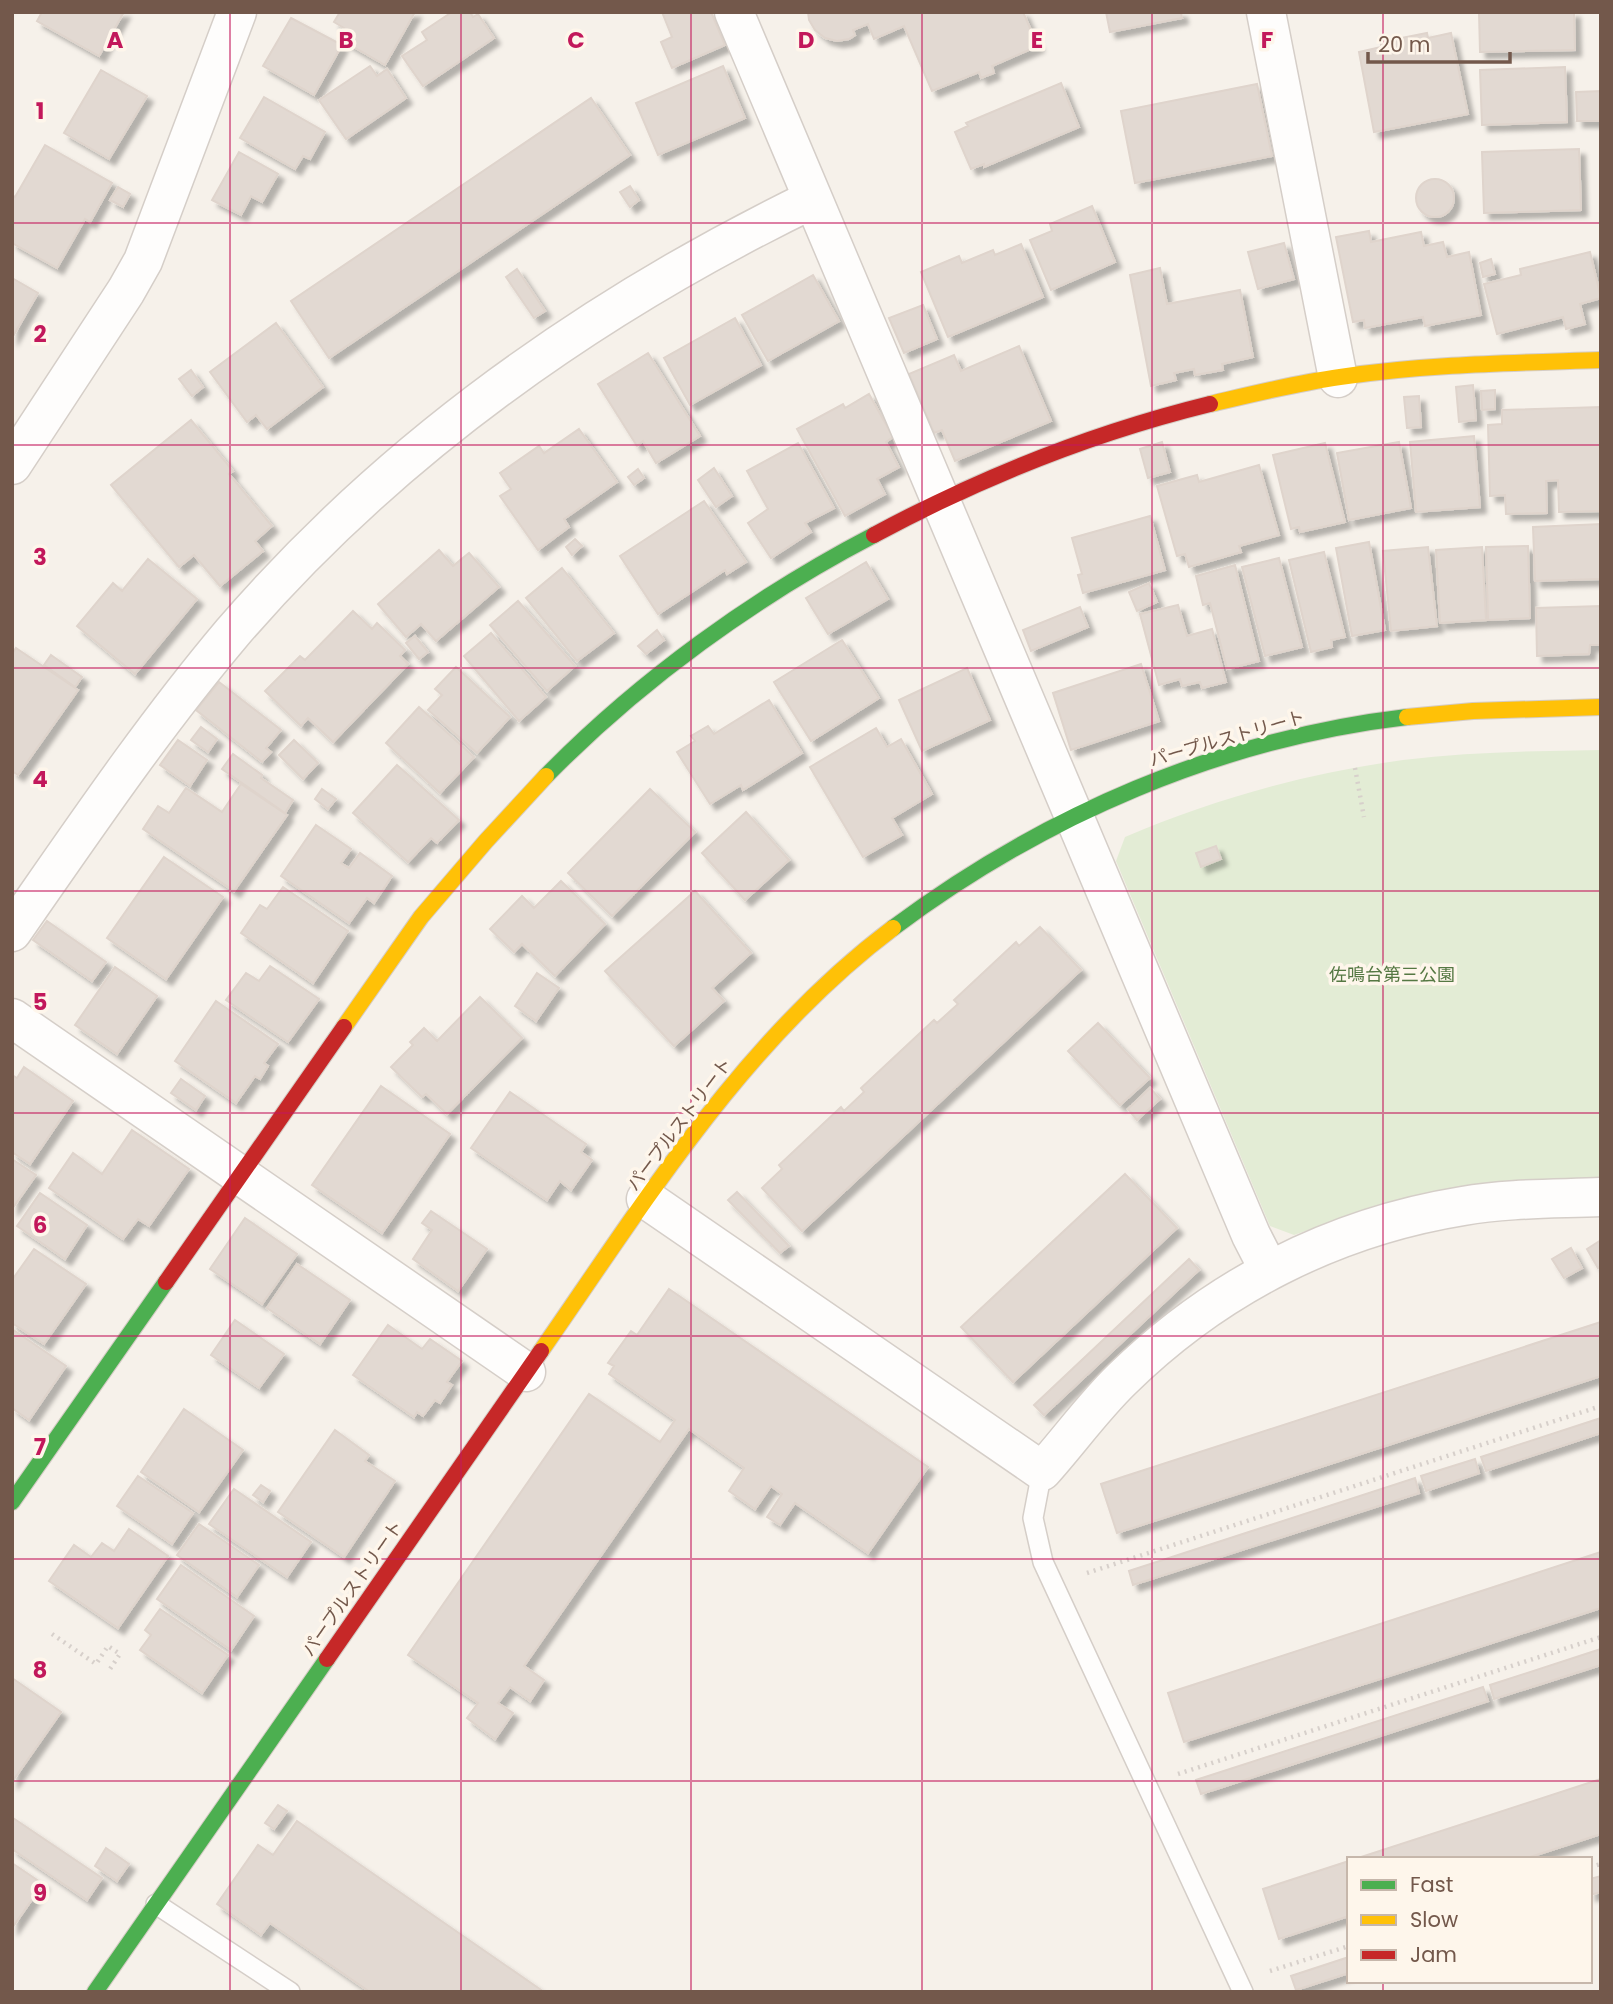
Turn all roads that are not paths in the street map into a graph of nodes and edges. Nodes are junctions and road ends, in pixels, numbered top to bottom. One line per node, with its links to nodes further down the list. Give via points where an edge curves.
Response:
1 (237, 12): 7 (street, via 143,261)
2 (734, 12): 4 (street)
3 (1266, 12): 6 (street)
4 (813, 199): 8 (street); 11 (street, via 644,289 565,339 385,479 234,631 103,801)
5 (1601, 360): 6 (street, via 1480,363)
6 (1338, 378): 8 (street, via 1219,401 1133,424 1050,452)
7 (12, 465)
8 (940, 499): 10 (street); 13 (street, via 813,567 738,615 629,699 537,784 421,917)
9 (1601, 707): 10 (street, パープルストリート, via 1449,713 1335,728 1199,763)
10 (1074, 815): 15 (street, パープルストリート, via 947,888 808,1000 739,1075); 16 (street)
11 (12, 932)
12 (12, 1017): 13 (street)
13 (240, 1174): 17 (street); 19 (street)
14 (1601, 1197): 16 (street, via 1464,1205 1388,1222 1313,1248)
15 (646, 1199): 17 (street, パープルストリート); 18 (street)
16 (1269, 1270): 18 (street, via 1179,1327 1121,1380)
17 (526, 1372): 20 (street, パープルストリート)
18 (1042, 1471): 21 (lane, via 1033,1518 1042,1562)
19 (12, 1502)
20 (156, 1904): 22 (street, パープルストリート); 23 (lane)
21 (1241, 1986)
22 (95, 1992)
23 (290, 1992)

